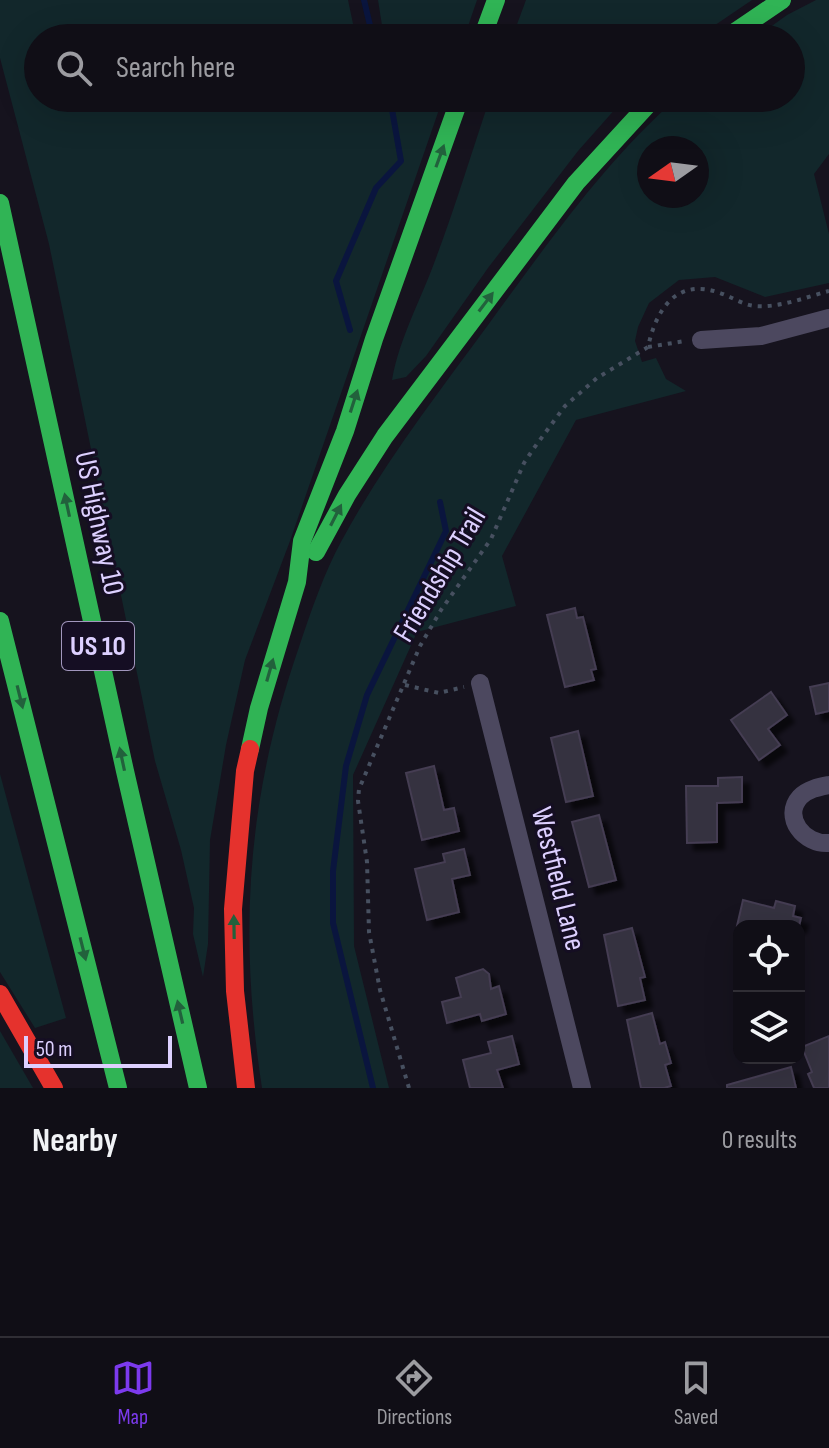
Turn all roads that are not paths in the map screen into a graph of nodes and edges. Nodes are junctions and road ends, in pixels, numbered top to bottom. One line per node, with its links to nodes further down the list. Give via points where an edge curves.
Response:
1 (496, 0): 3 (highway)
2 (782, 0): 4 (highway)
3 (487, 24)
4 (747, 24)
5 (455, 112): 10 (highway, one-way to 5, via 302,541)
6 (640, 112): 10 (highway, one-way to 6, via 385,436 576,183)
7 (0, 203): 18 (highway, US Highway 10 / US 10, one-way to 7)
8 (829, 318): 9 (street, via 761,336)
9 (701, 340)
10 (297, 582): 19 (highway, one-way to 10, via 233,909 245,771)
11 (0, 621): 17 (highway, one-way to 17)
12 (480, 683): 20 (street, Westfield Lane)
13 (829, 785): 14 (street, via 810,789 795,811 805,838)
14 (829, 843)
15 (0, 994): 16 (highway)
16 (54, 1088)
17 (118, 1088)
18 (198, 1088)
19 (246, 1088)
20 (582, 1088)

